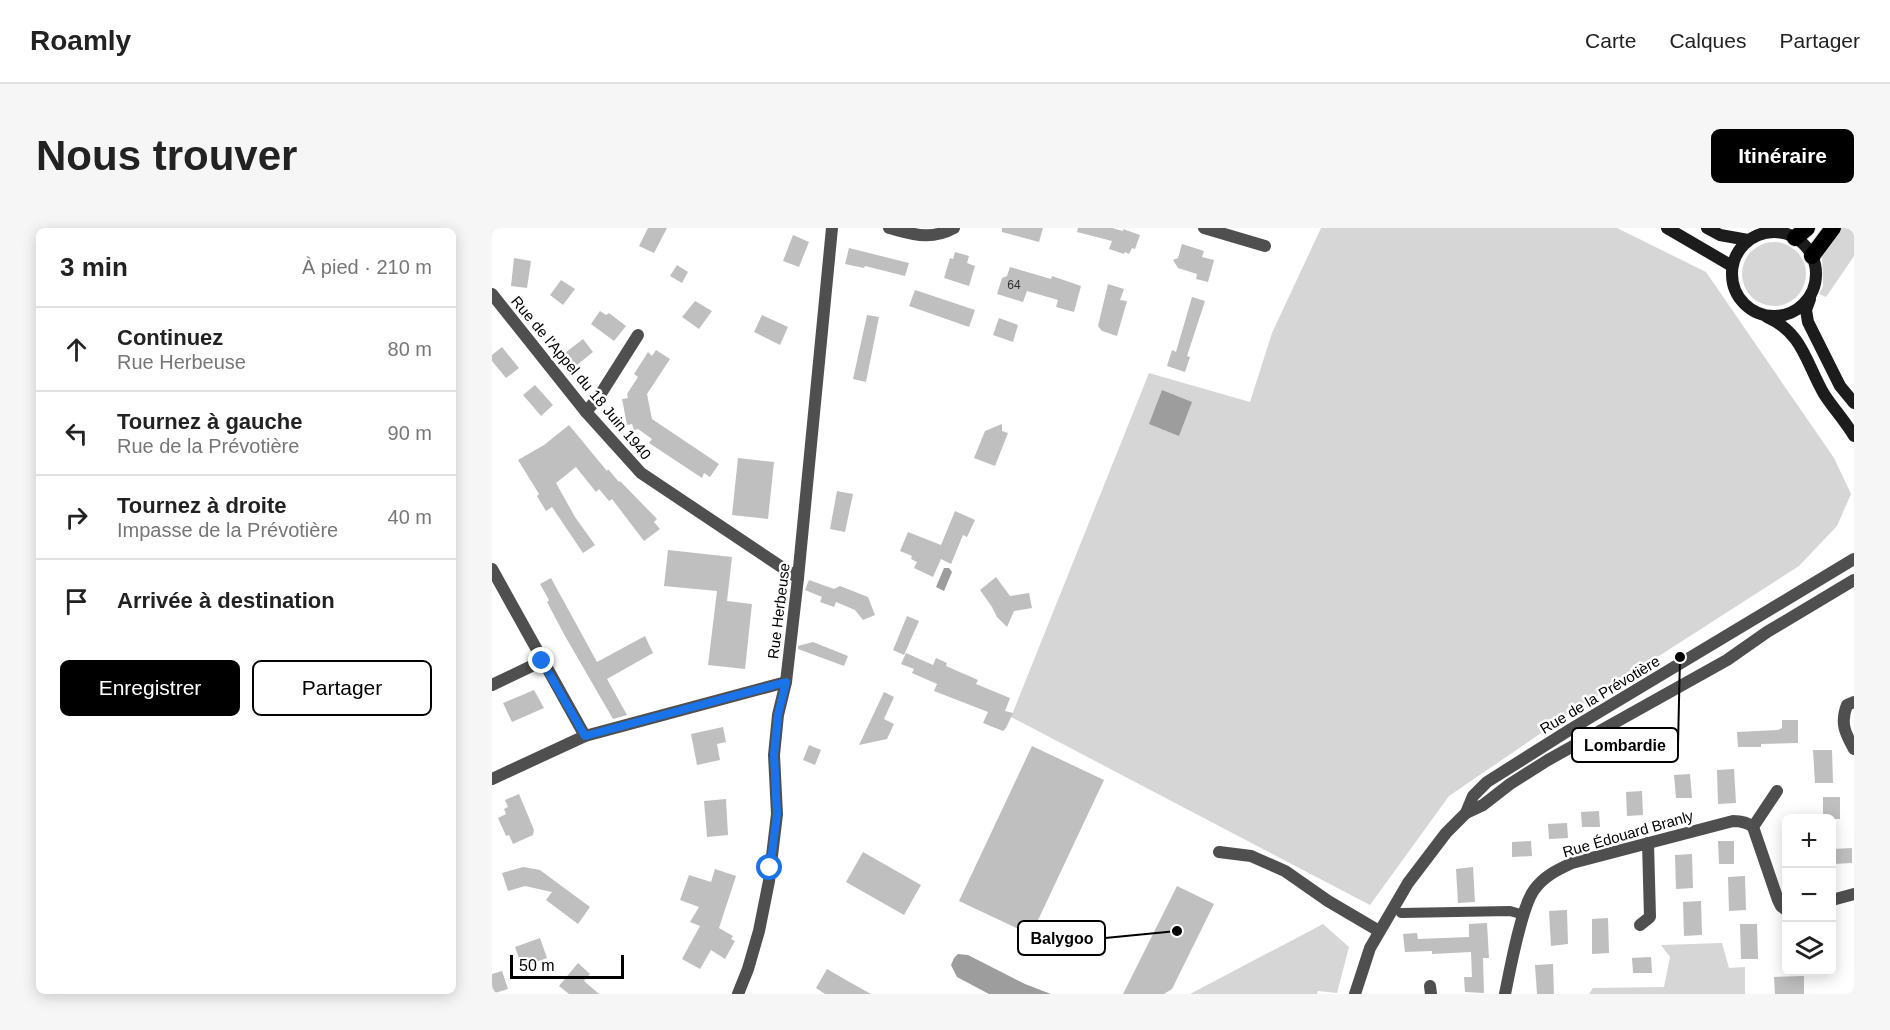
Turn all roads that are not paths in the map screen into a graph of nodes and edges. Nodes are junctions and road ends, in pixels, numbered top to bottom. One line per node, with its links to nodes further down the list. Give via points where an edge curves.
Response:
1 (832, 228): 22 (street, Rue Herbeuse)
2 (889, 228): 3 (street, via 927,237)
3 (954, 228)
4 (1204, 228): 10 (street)
5 (1667, 228): 12 (main road)
6 (1707, 228): 9 (main road, via 1720,235)
7 (1833, 228): 11 (highway)
8 (1801, 233): 9 (main road, via 1772,232); 11 (main road)
9 (1748, 240): 12 (main road)
10 (1265, 246)
11 (1812, 256): 13 (main road, via 1816,280)
12 (1732, 266): 15 (main road, via 1731,279 1738,297)
13 (1812, 292): 15 (main road, via 1792,313); 17 (main road, via 1806,310 1808,322 1840,386)
14 (492, 294): 18 (street, Rue de l'Appel du 18 Juin 1940)
15 (1764, 316): 19 (main road, via 1782,324 1794,336 1825,394)
16 (638, 335): 18 (street)
17 (1854, 403)
18 (586, 412): 22 (street, Rue de l'Appel du 18 Juin 1940, via 641,473)
19 (1854, 436)
20 (1854, 559): 32 (street, Rue de la Prévotière, via 1488,782 1473,796)
21 (492, 569): 24 (street)
22 (798, 578): 25 (street, Rue Herbeuse)
23 (1854, 580): 32 (street, Rue de la Prévotière, via 1701,675 1548,760)
24 (542, 661): 26 (street); 28 (street)
25 (786, 682): 28 (street); 43 (street, Rue Herbeuse, via 774,755 777,814 769,881 759,931)
26 (492, 685)
27 (1854, 702): 29 (street, via 1847,705 1842,722)
28 (585, 736): 30 (street)
29 (1854, 749)
30 (492, 779)
31 (1777, 791): 33 (street)
32 (1466, 813): 42 (street, Rue de la Prévotière, via 1426,858)
33 (1753, 827): 34 (street, Rue Édouard Branly, via 1733,821); 38 (street)
34 (1648, 843): 40 (street, Rue Édouard Branly, via 1558,869 1532,892); 41 (street, via 1650,917)
35 (1219, 852): 42 (street, via 1251,856 1285,871)
36 (1854, 894): 37 (street)
37 (1836, 899)
38 (1782, 907)
39 (1401, 914): 40 (street, via 1510,911)
40 (1524, 915): 45 (street, Rue Édouard Branly)
41 (1640, 925)
42 (1379, 931): 44 (street, Rue de la Prévotière, via 1362,966)
43 (738, 994)
44 (1355, 994)
45 (1505, 994)

